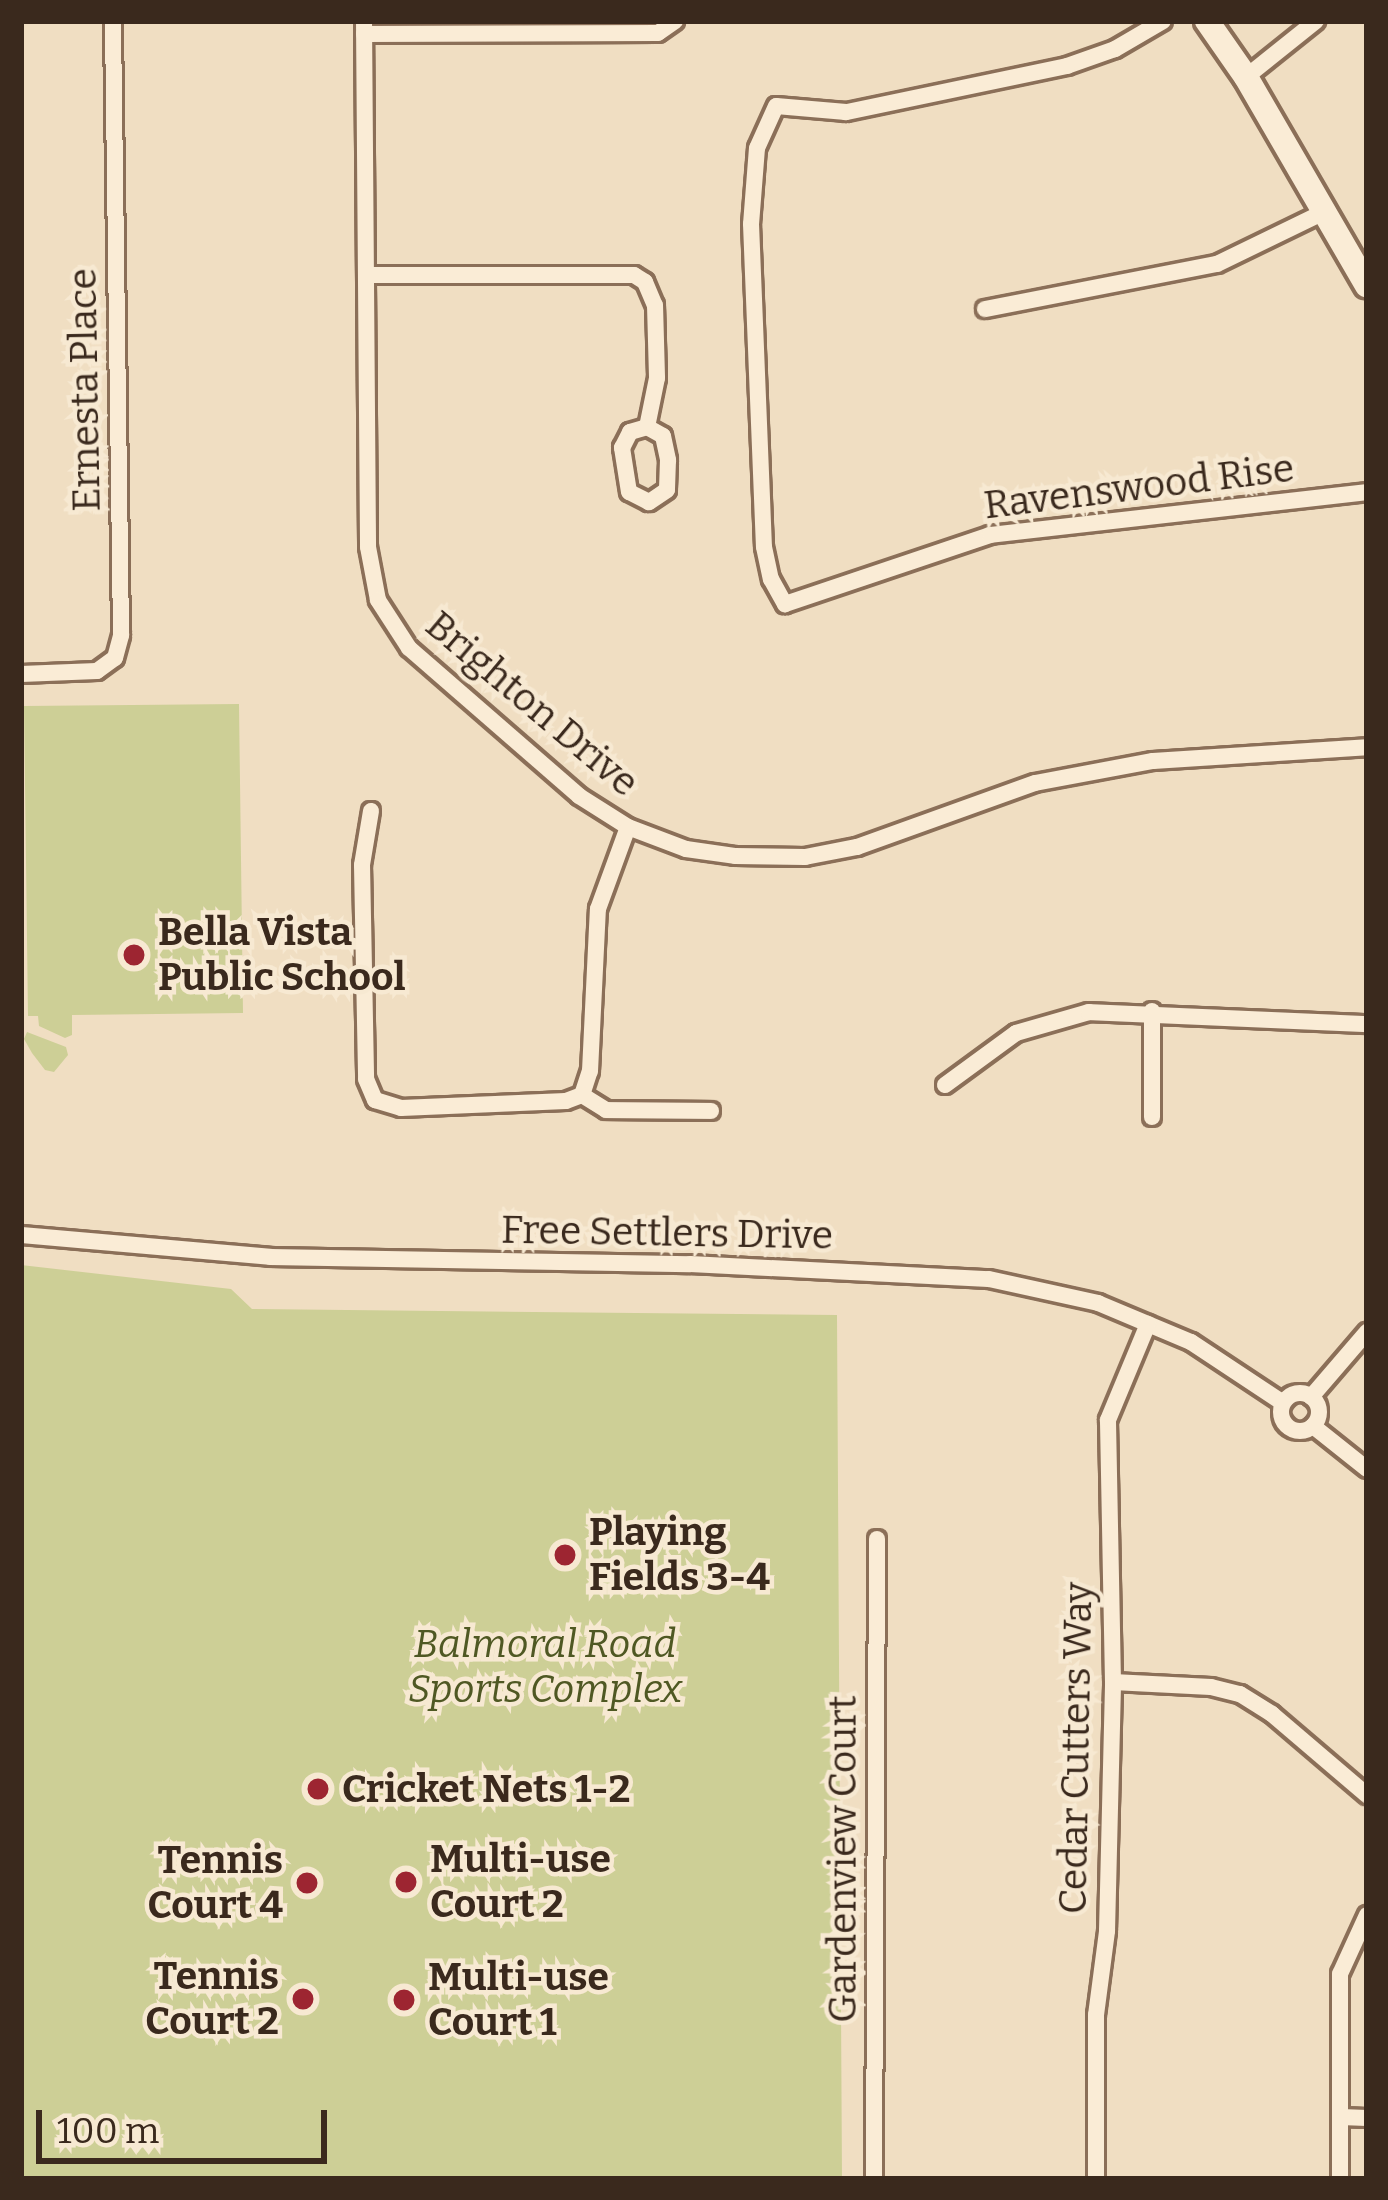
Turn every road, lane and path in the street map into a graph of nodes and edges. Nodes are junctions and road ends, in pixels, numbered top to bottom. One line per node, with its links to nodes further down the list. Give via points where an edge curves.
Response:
1 (113, 21): 14 (street, Ernesta Place, via 121,634 115,658 97,671)
2 (676, 21): 6 (street, via 658,33)
3 (1163, 21): 13 (street, Ravenswood Rise, via 1067,66 846,112 776,106 758,148 751,224 771,579 785,604 990,536)
4 (1207, 21): 7 (street)
5 (1316, 21): 7 (street)
6 (364, 27): 9 (street, Brighton Drive)
7 (1246, 77): 8 (street)
8 (1324, 212): 10 (street); 11 (street, via 1217,264)
9 (366, 275): 12 (street, via 634,275 655,305 657,378); 17 (street, Brighton Drive, via 368,547 378,600 409,649 579,796)
10 (1367, 286)
11 (986, 309)
12 (647, 427)
13 (1367, 492)
14 (21, 674)
15 (1367, 747): 17 (street, Brighton Drive, via 1175,758 1035,783 856,847 805,857 714,854)
16 (370, 811): 21 (street, via 362,865 366,1079 375,1100 401,1108 566,1102)
17 (628, 827): 21 (street, via 598,909)
18 (1152, 1012): 19 (street); 20 (street, via 1089,1012 1016,1033); 23 (street)
19 (1367, 1024)
20 (945, 1085)
21 (582, 1094): 22 (street, via 606,1110)
22 (711, 1112)
23 (1152, 1117)
24 (21, 1235): 25 (street, Free Settlers Drive, via 270,1257 932,1275 1034,1287)
25 (1148, 1324): 28 (street, Free Settlers Drive, via 1191,1342); 32 (street, Cedar Cutters Way, via 1108,1420)
26 (1367, 1332): 27 (street)
27 (1311, 1397): 28 (street, via 1295,1394); 29 (street, via 1318,1409)
28 (1283, 1403): 29 (street, via 1290,1428)
29 (1313, 1426): 30 (street)
30 (1367, 1469)
31 (877, 1539): 37 (street, Gardenview Court)
32 (1113, 1682): 33 (street, via 1240,1694); 38 (street, Cedar Cutters Way)
33 (1367, 1795)
34 (1367, 1915): 35 (street, via 1340,1974)
35 (1341, 2117): 36 (street); 39 (street)
36 (1367, 2118)
37 (874, 2179)
38 (1096, 2179)
39 (1340, 2179)

